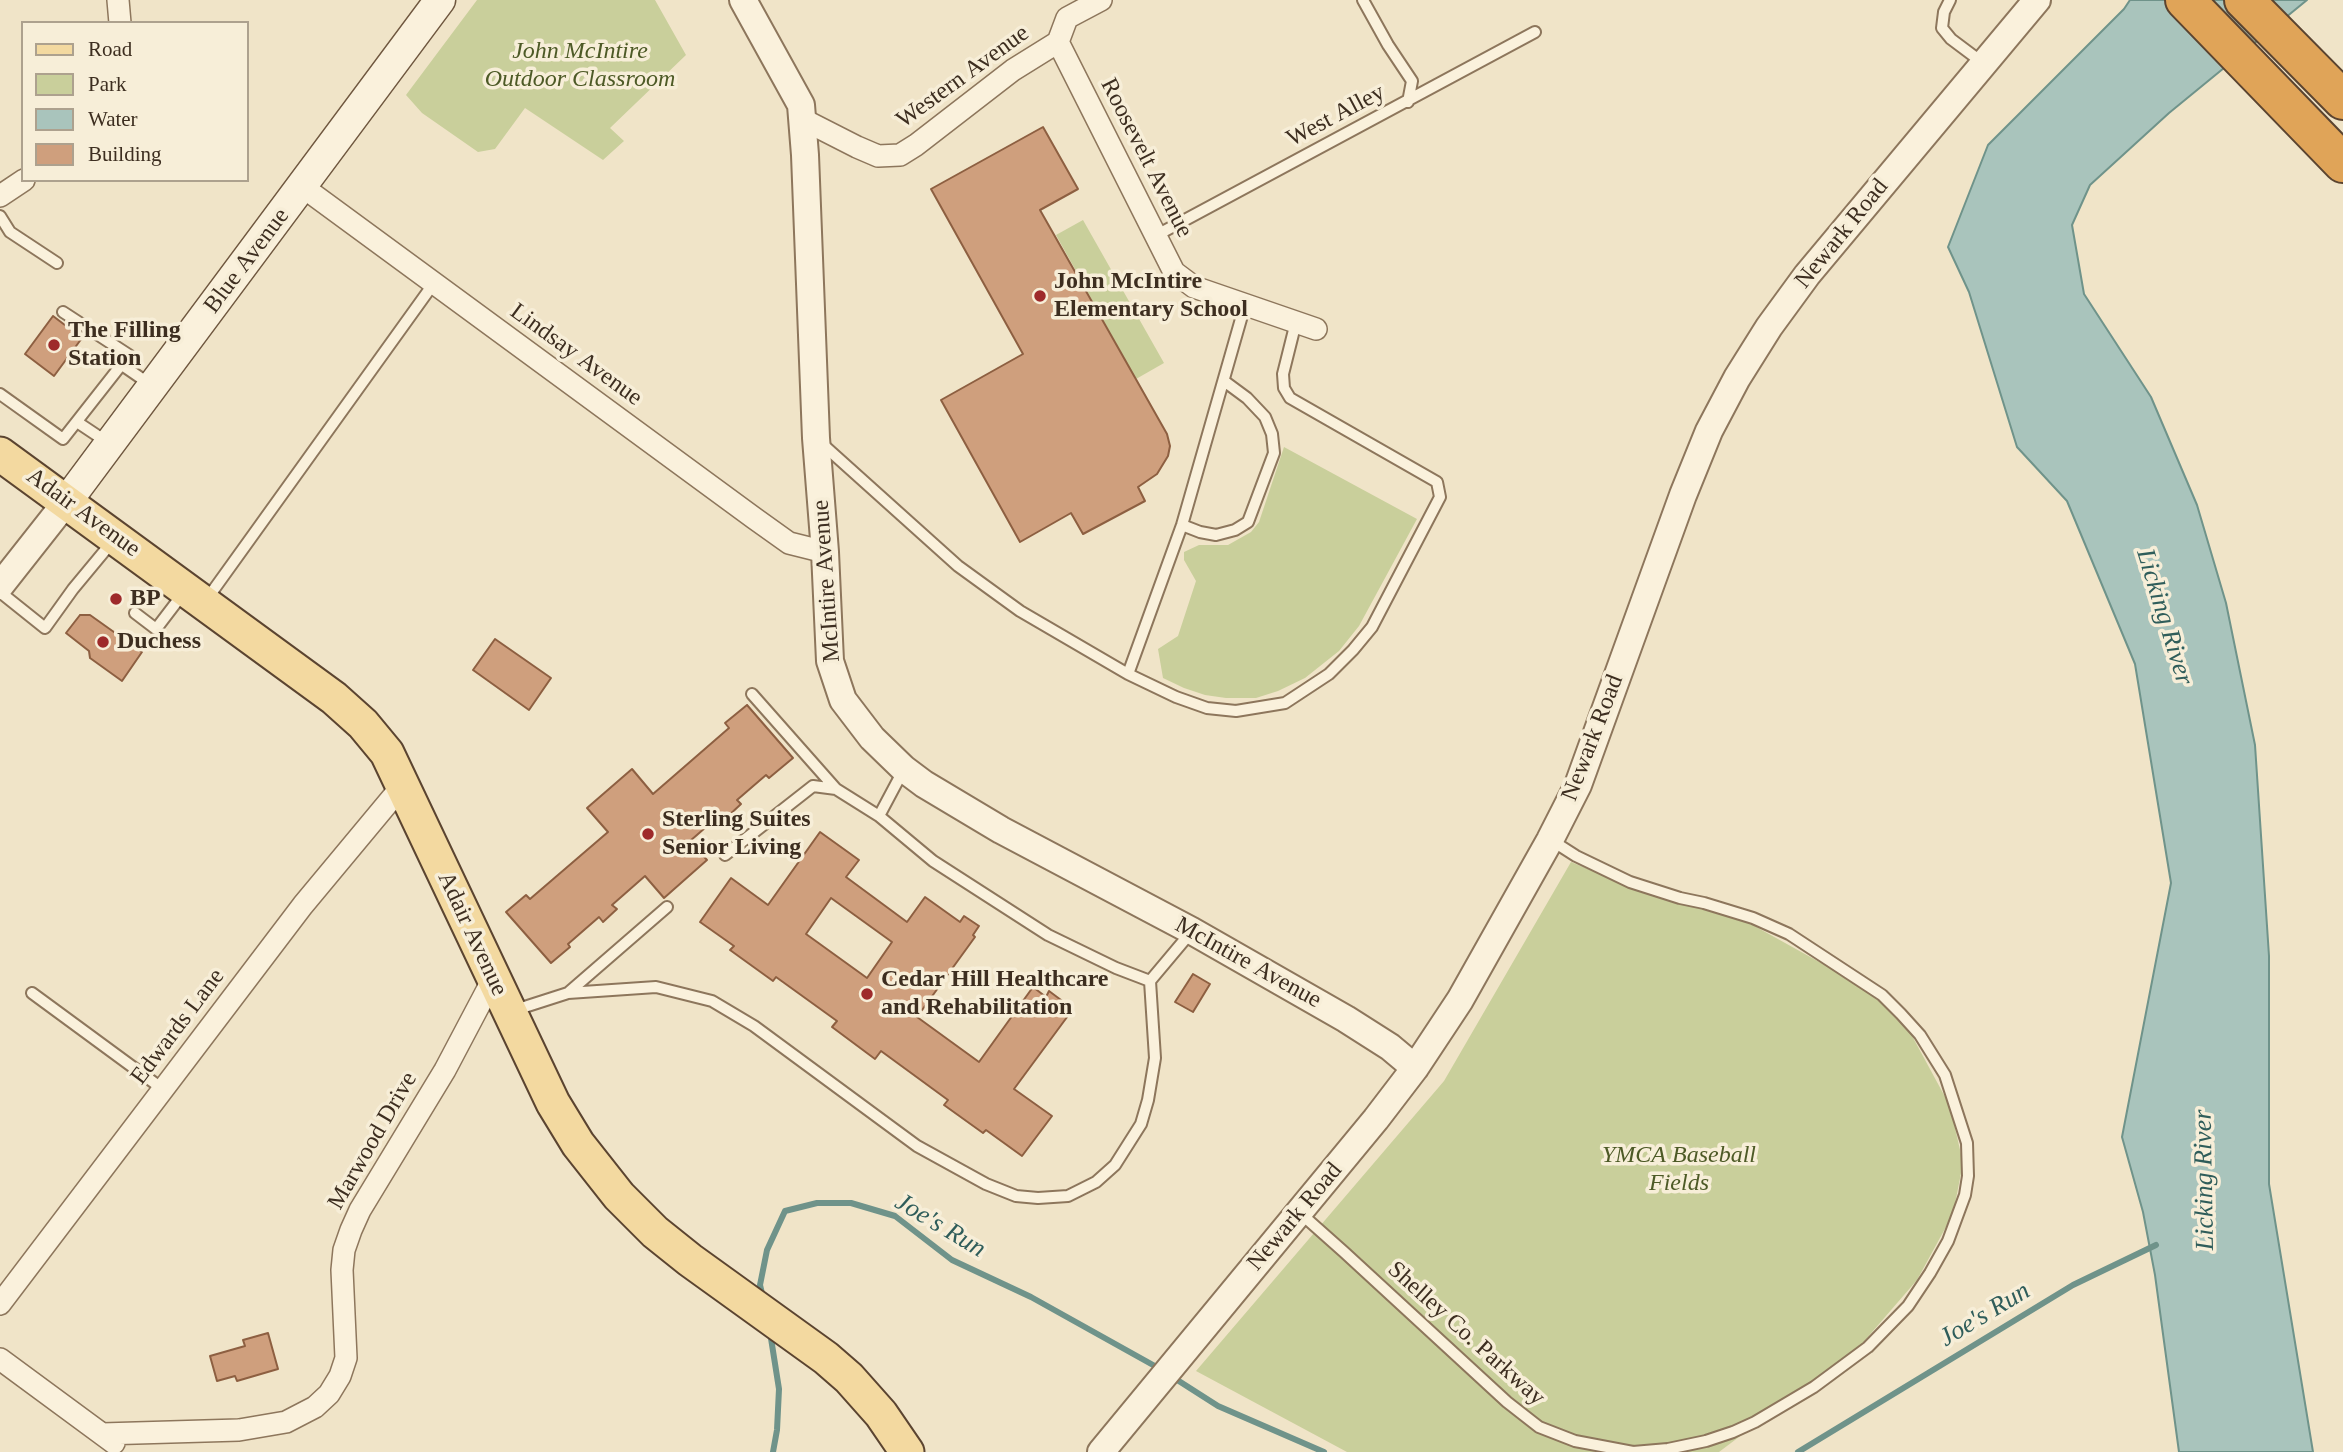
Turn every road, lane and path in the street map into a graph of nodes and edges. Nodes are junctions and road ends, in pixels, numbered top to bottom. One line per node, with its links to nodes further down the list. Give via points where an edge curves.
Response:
1 (118, 0): 11 (street)
2 (440, 0): 20 (main road, Blue Avenue)
3 (743, 0): 17 (street, McIntire Avenue, via 801,105)
4 (1101, 0): 10 (street, Western Avenue)
5 (1363, 0): 16 (lane, via 1412,81)
6 (1950, 0): 14 (lane, via 1942,28)
7 (2037, 0): 14 (street, Newark Road)
8 (2185, 0): 18 (highway)
9 (2244, 0): 15 (highway)
10 (1063, 9): 13 (street, Western Avenue)
11 (120, 21)
12 (1535, 32): 16 (lane, West Alley)
13 (1058, 42): 17 (street, Western Avenue, via 900,155 878,156); 24 (street, Roosevelt Avenue)
14 (1983, 63): 52 (street, Newark Road, via 1807,275 1737,378 1683,495 1583,772)
15 (2343, 100)
16 (1408, 102): 24 (lane, West Alley)
17 (802, 119): 35 (street, McIntire Avenue)
18 (2343, 163)
19 (21, 182): 21 (street)
20 (303, 187): 26 (street, Lindsay Avenue); 32 (main road, Blue Avenue)
21 (0, 196)
22 (0, 216): 23 (lane)
23 (5, 234): 25 (lane)
24 (1157, 235): 27 (street, Roosevelt Avenue, via 1174,272 1194,287)
25 (57, 263)
26 (434, 283): 41 (street, Lindsay Avenue, via 789,543); 44 (lane)
27 (1245, 305): 29 (street, Roosevelt Avenue); 31 (lane)
28 (64, 312): 30 (lane, via 129,355)
29 (1306, 326): 46 (lane, via 1283,374 1290,398 1437,482 1440,497 1372,626 1329,674 1285,703 1236,711 1207,708)
30 (122, 365): 32 (lane); 34 (lane)
31 (1224, 381): 39 (lane); 39 (lane, via 1265,417 1274,453 1248,522 1216,535)
32 (152, 387): 36 (main road, Blue Avenue)
33 (0, 394): 34 (lane, via 63,439)
34 (77, 422): 36 (lane)
35 (816, 438): 41 (street, McIntire Avenue); 46 (lane, via 958,566 1020,611)
36 (110, 443): 38 (main road, Blue Avenue)
37 (0, 454): 38 (main road, Adair Avenue)
38 (66, 501): 40 (main road, Adair Avenue); 42 (street, Blue Avenue)
39 (1182, 525): 46 (lane)
40 (116, 537): 43 (lane, via 45,628); 44 (main road, Adair Avenue)
41 (825, 552): 48 (street, McIntire Avenue, via 830,662 843,700)
42 (0, 586)
43 (0, 592)
44 (196, 596): 45 (lane, via 156,629); 49 (main road, Adair Avenue, via 363,724 387,753)
45 (135, 613)
46 (1128, 674)
47 (752, 694): 50 (lane)
48 (904, 769): 51 (lane); 55 (street, McIntire Avenue, via 989,823)
49 (402, 786): 56 (main road, Adair Avenue); 62 (street, Edwards Lane, via 303,905)
50 (836, 789): 51 (lane); 53 (lane, via 813,786)
51 (879, 816): 57 (lane, via 933,862 997,904 1048,935)
52 (1550, 840): 61 (street, Newark Road, via 1460,1000); 63 (lane, Shelley Co. Parkway, via 1630,882 1753,918 1789,934 1882,995 1920,1035 1945,1075 1957,1107 1967,1143 1969,1176 1948,1241 1908,1306 1868,1347 1755,1422 1706,1441 1633,1452 1575,1441 1539,1427)
53 (725, 855)
54 (667, 907): 59 (lane)
55 (1192, 931): 57 (lane); 61 (street, McIntire Avenue, via 1346,1019)
56 (493, 979): 60 (main road, Adair Avenue); 66 (street, Marwood Drive, via 351,1230 342,1270 346,1358 329,1394 316,1407 286,1422 239,1430)
57 (1150, 981): 59 (lane, via 1155,1058 1141,1124 1115,1165 1096,1182 1068,1196 1038,1198 1016,1196 986,1184 916,1146 754,1026 712,1002 656,987)
58 (32, 993): 62 (lane)
59 (568, 993): 60 (lane)
60 (509, 1012): 68 (main road, Adair Avenue, via 552,1104 619,1196 690,1260 849,1378)
61 (1415, 1068): 63 (street, Newark Road)
62 (164, 1090): 64 (street, Edwards Lane)
63 (1299, 1212): 69 (street, Newark Road)
64 (0, 1304)
65 (0, 1359): 66 (street)
66 (102, 1434): 67 (street)
67 (121, 1448)
68 (907, 1452)
69 (1101, 1452)

